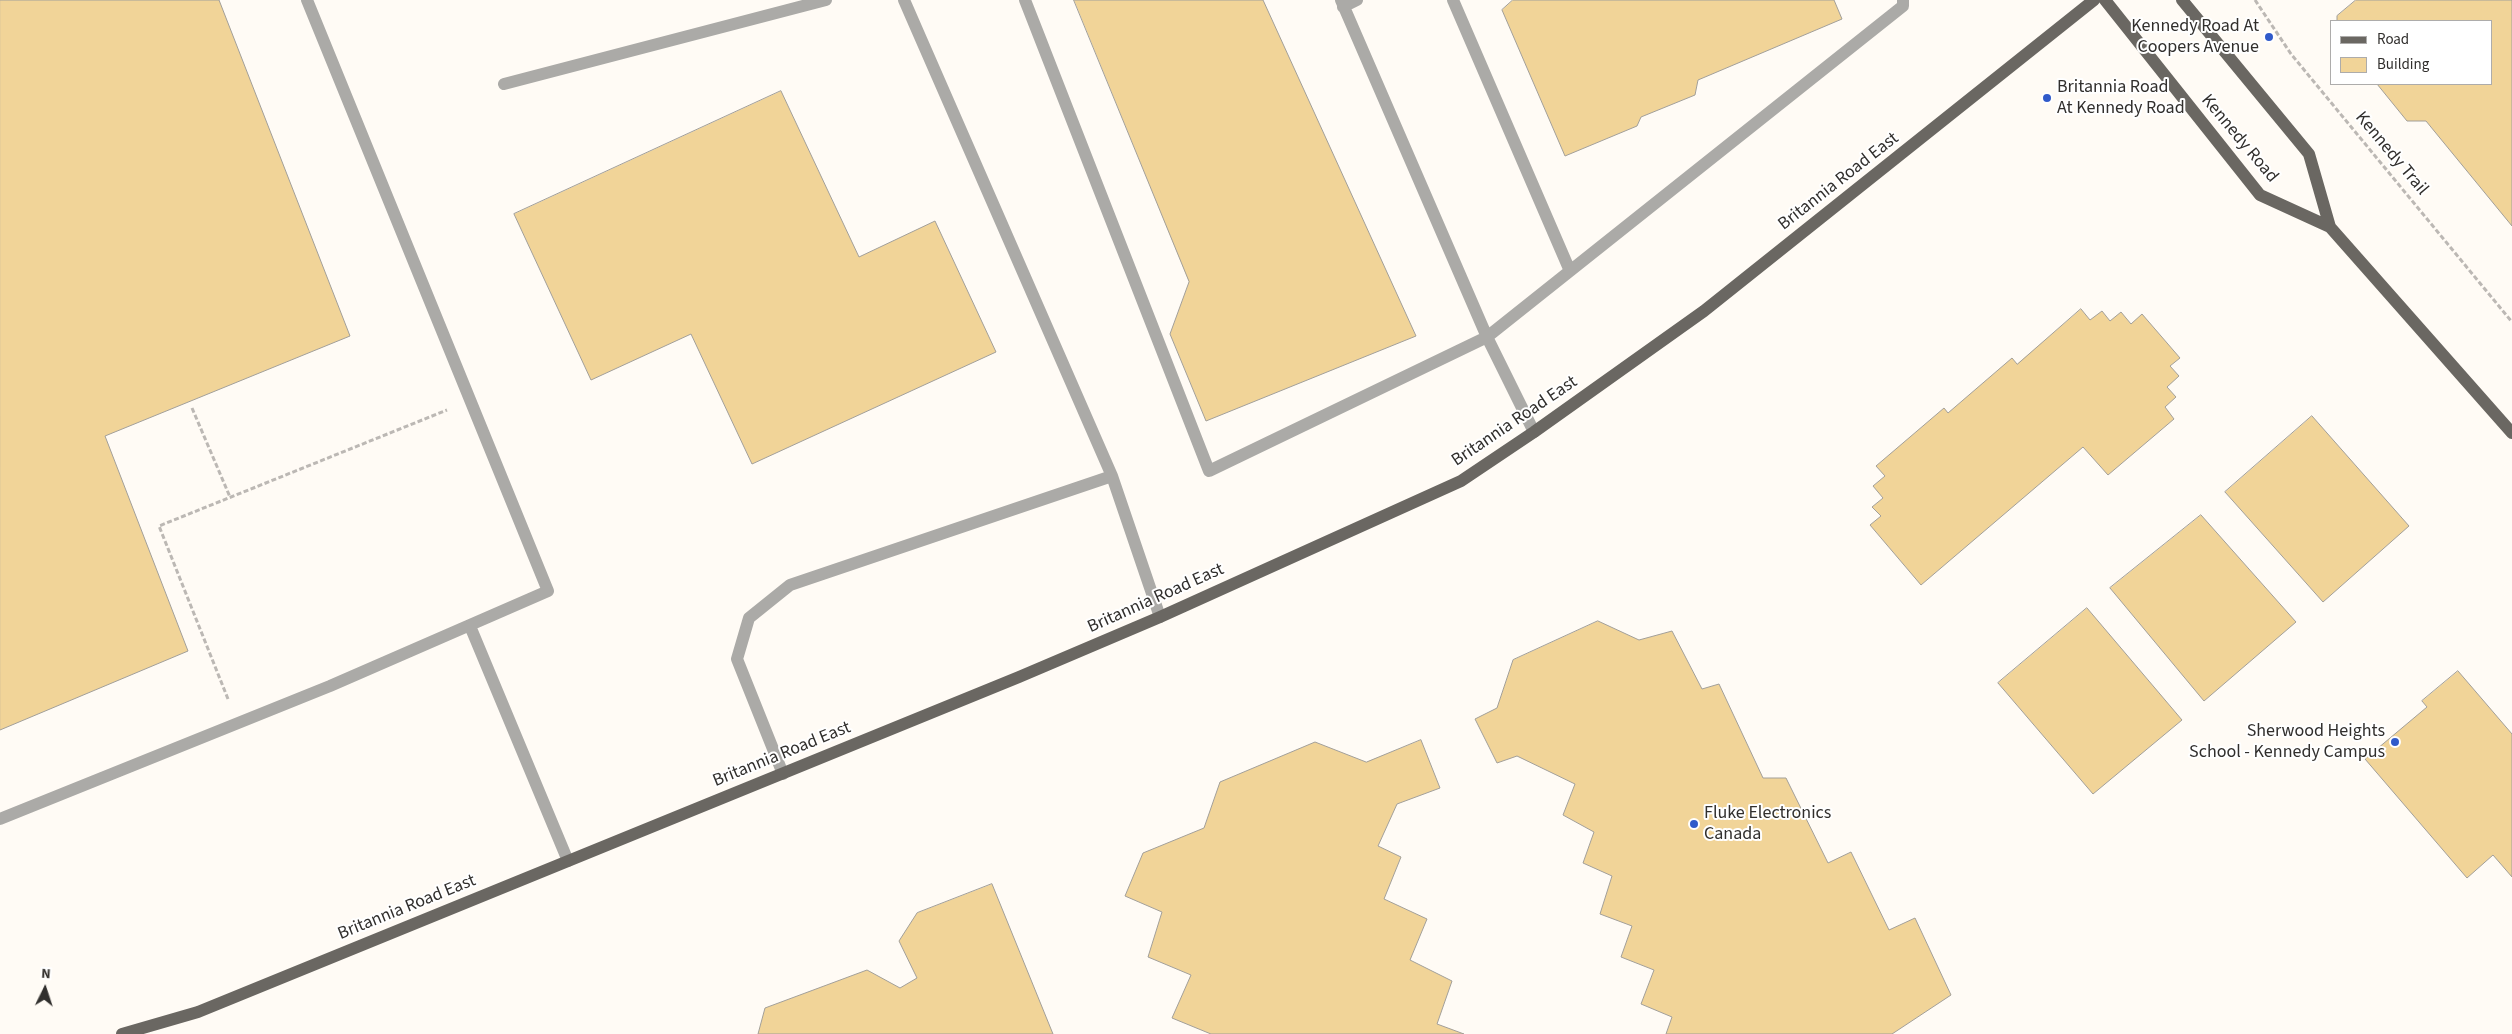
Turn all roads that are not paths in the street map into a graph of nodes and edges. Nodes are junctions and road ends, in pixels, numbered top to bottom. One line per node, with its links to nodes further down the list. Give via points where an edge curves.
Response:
1 (307, 0): 20 (lane, via 548,591)
2 (826, 0): 12 (lane)
3 (904, 0): 18 (lane)
4 (1025, 0): 15 (lane, via 1209,471)
5 (1357, 0): 11 (lane)
6 (1454, 0): 14 (lane)
7 (1903, 0): 14 (lane, via 1903,6)
8 (2094, 0): 16 (main road, Britannia Road East, via 1704,311)
9 (2105, 0): 13 (main road, Kennedy Road, via 2260,196)
10 (2182, 0): 13 (main road, Kennedy Road, via 2309,154)
11 (1342, 3): 15 (lane)
12 (504, 84)
13 (2330, 227): 17 (main road, Kennedy Road)
14 (1570, 271): 15 (lane)
15 (1487, 337): 16 (lane)
16 (1534, 432): 19 (main road, Britannia Road East, via 1460,481)
17 (2512, 433)
18 (1112, 476): 19 (lane); 21 (lane, via 790,585 749,618 737,659)
19 (1160, 618): 21 (main road, Britannia Road East)
20 (470, 626): 22 (lane); 23 (lane)
21 (783, 774): 23 (main road, Britannia Road East)
22 (0, 818)
23 (568, 861): 24 (main road, Britannia Road East, via 198,1012)
24 (122, 1034)

